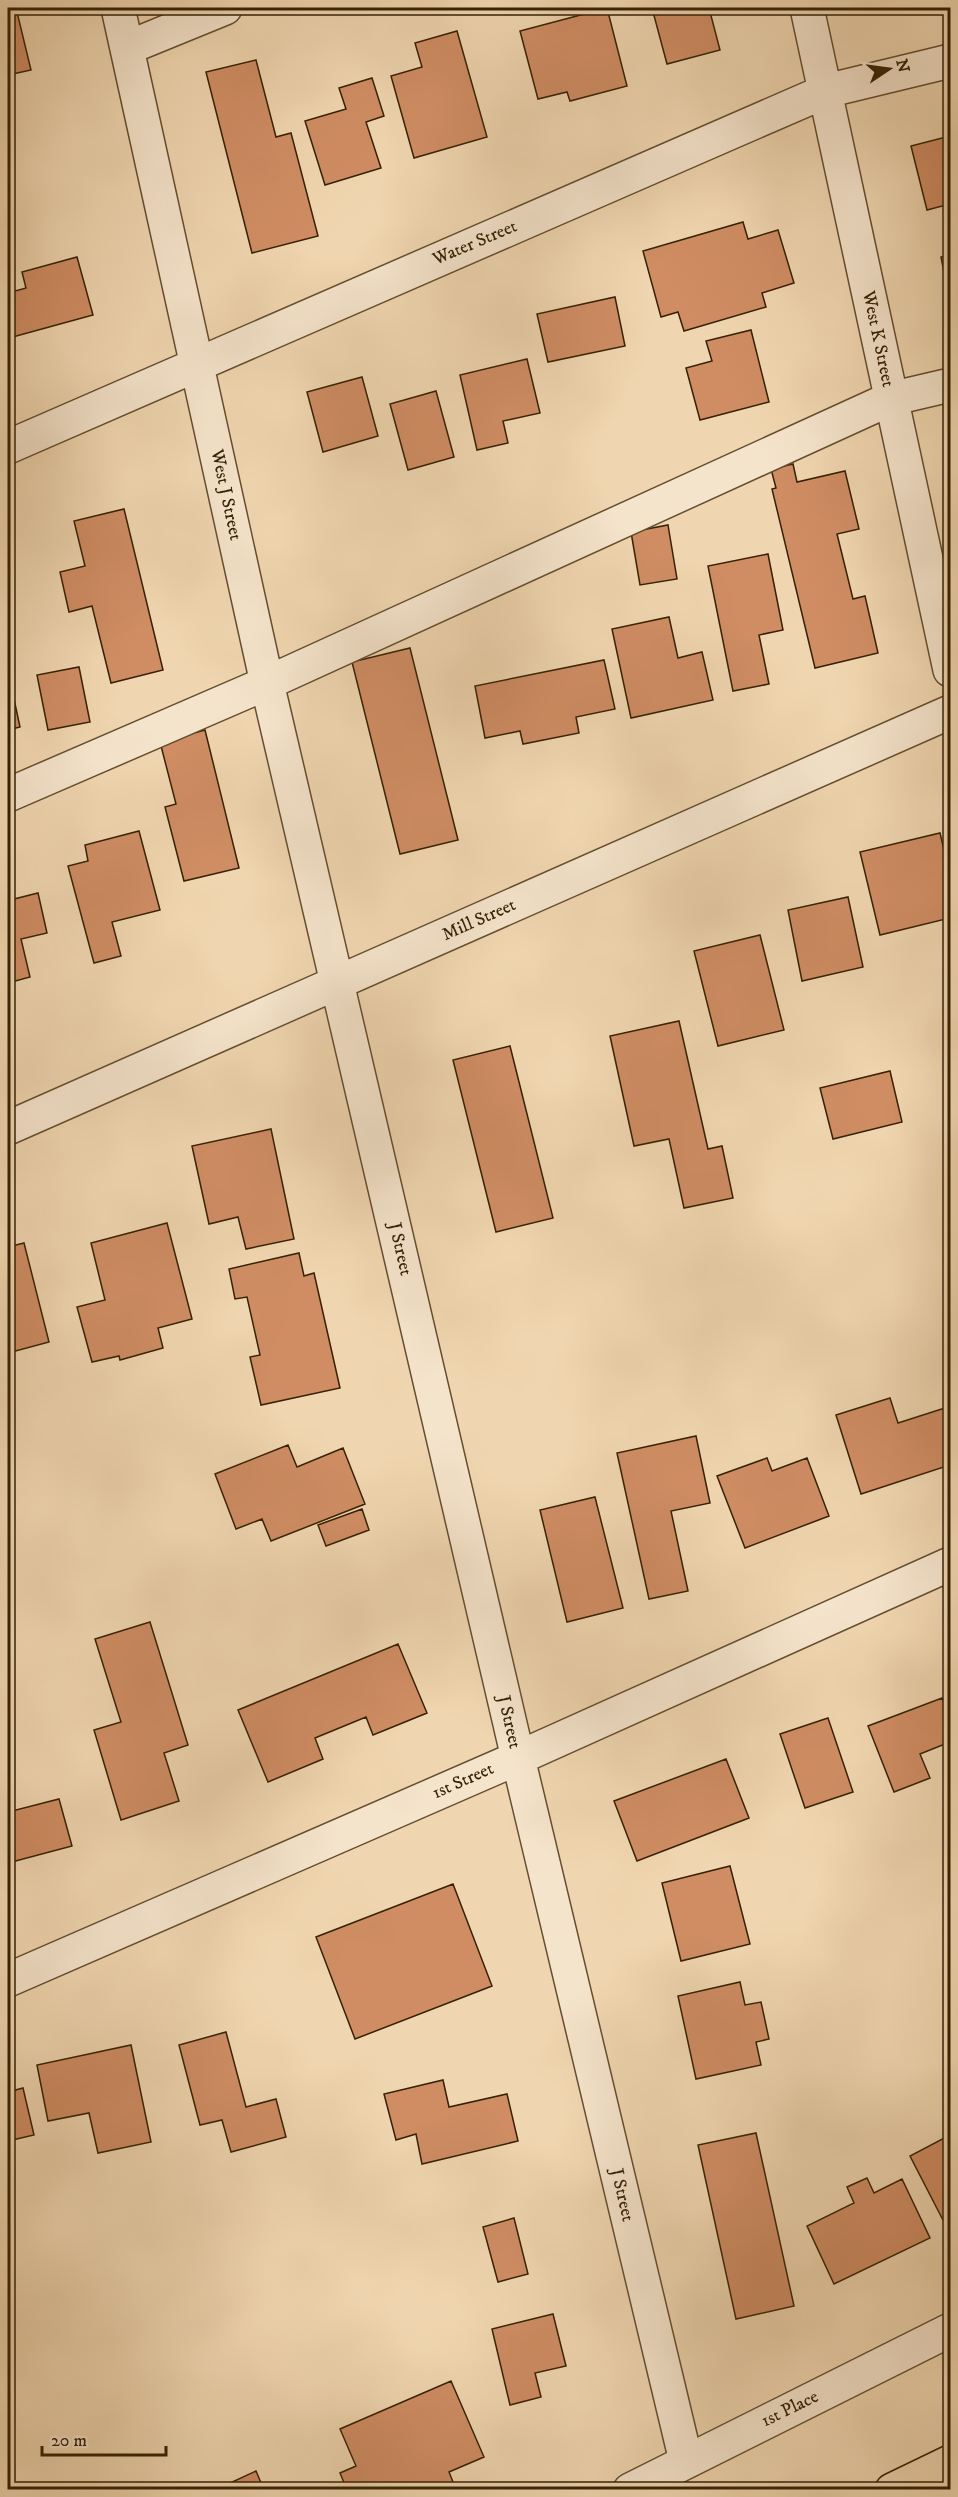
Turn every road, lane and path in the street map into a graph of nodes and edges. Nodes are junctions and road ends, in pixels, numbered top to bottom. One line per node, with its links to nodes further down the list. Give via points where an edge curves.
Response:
1 (118, 8): 4 (street, West J Street)
2 (225, 8): 4 (street)
3 (807, 8): 6 (street, West K Street)
4 (127, 48): 7 (street, West J Street)
5 (951, 61): 6 (street, Water Street)
6 (826, 91): 7 (street, Water Street); 9 (street, West K Street)
7 (197, 363): 10 (street, Water Street); 12 (street, West J Street)
8 (951, 385): 9 (street)
9 (890, 399): 11 (street, West K Street); 12 (street)
10 (8, 447)
11 (951, 670)
12 (267, 683): 14 (street); 15 (street, West J Street)
13 (951, 712): 15 (street, Mill Street)
14 (8, 795)
15 (338, 982): 16 (street, Mill Street); 18 (street, J Street)
16 (8, 1128)
17 (951, 1564): 18 (street, 1st Street)
18 (518, 1758): 19 (street, 1st Street); 21 (street, J Street)
19 (8, 1980)
20 (951, 2330): 21 (street, 1st Place)
21 (686, 2461): 23 (street, 1st Place)
22 (951, 2462): 24 (main road)
23 (630, 2490)
24 (892, 2490)

